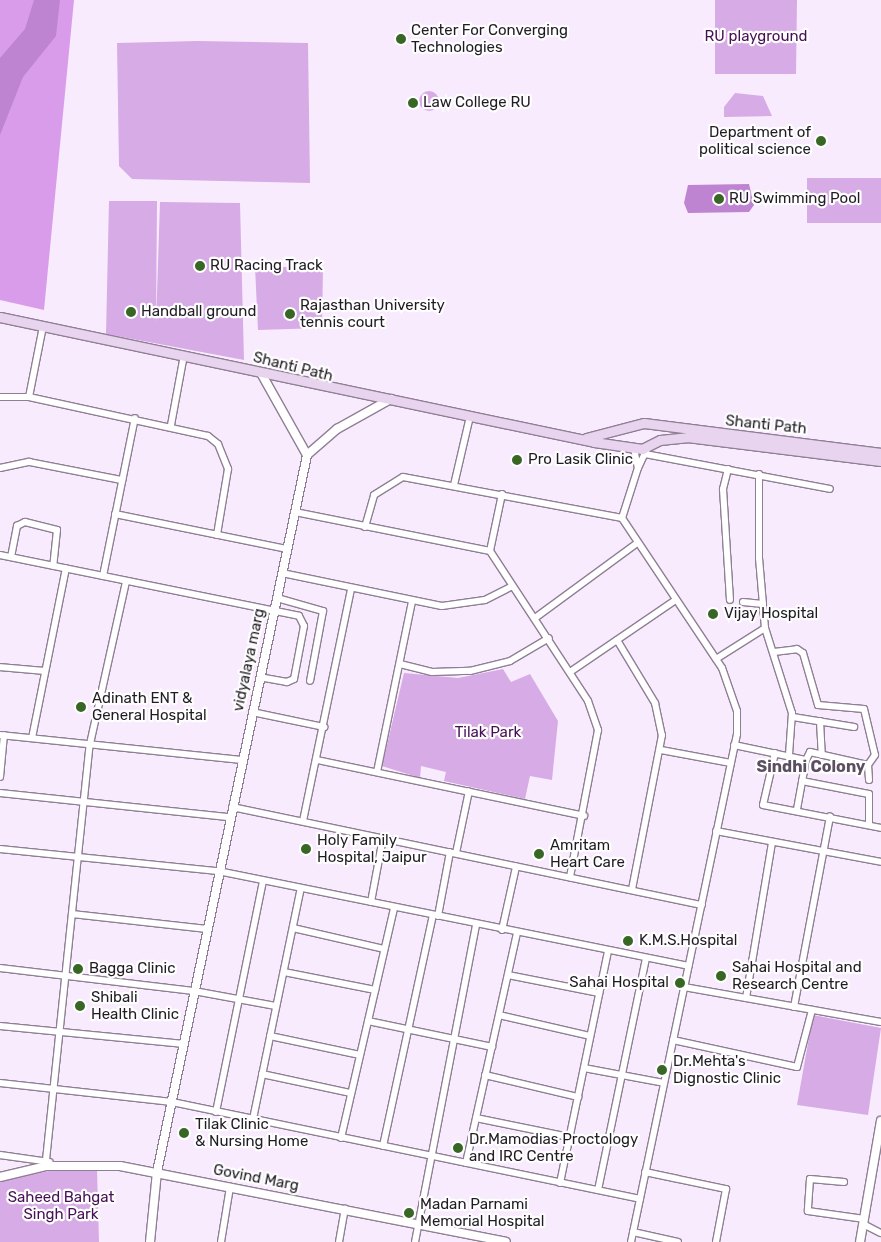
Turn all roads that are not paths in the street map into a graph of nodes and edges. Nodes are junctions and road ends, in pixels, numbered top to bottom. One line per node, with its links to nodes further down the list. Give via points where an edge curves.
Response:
1 (0, 317): 2 (main road, Shanti Path)
2 (44, 326): 3 (main road, Shanti Path); 6 (street)
3 (184, 355): 4 (main road, Shanti Path); 11 (street)
4 (261, 373): 7 (main road, Shanti Path); 17 (street)
5 (0, 397): 6 (street)
6 (29, 397): 9 (street)
7 (390, 399): 8 (main road, Shanti Path); 17 (street, via 337,428)
8 (470, 416): 13 (main road, Shanti Path); 24 (street)
9 (134, 418): 11 (street); 23 (street)
10 (648, 424): 12 (main road, Shanti Path); 15 (main road, via 654,432); 16 (main road, Shanti Path)
11 (170, 425): 31 (street, via 208,436 224,455 227,480)
12 (631, 427): 13 (main road, Shanti Path); 14 (main road)
13 (581, 438): 14 (main road, Shanti Path)
14 (633, 447): 15 (main road, Shanti Path); 20 (street)
15 (648, 449): 18 (main road, Shanti Path, via 687,437); 20 (street); 21 (street)
16 (881, 453)
17 (307, 454): 27 (street, vidyalaya marg)
18 (881, 461)
19 (0, 468): 23 (street, via 29,462)
20 (638, 468): 29 (street)
21 (728, 469): 22 (street); 45 (street, via 723,489)
22 (759, 474): 25 (street); 49 (street)
23 (122, 480): 28 (street)
24 (454, 485): 26 (street); 30 (street, via 416,478 392,480 374,495)
25 (830, 488)
26 (502, 494): 29 (street); 34 (street)
27 (295, 512): 30 (street); 33 (street, vidyalaya marg)
28 (115, 514): 31 (street); 40 (street)
29 (622, 518): 32 (street)
30 (365, 527): 34 (street)
31 (217, 535): 33 (street)
32 (637, 543): 47 (street); 51 (street)
33 (287, 549): 39 (street, vidyalaya marg)
34 (490, 551): 42 (street)
35 (0, 555): 36 (street)
36 (11, 557): 37 (street); 37 (street, via 17,526 25,522 57,530)
37 (53, 566): 38 (street)
38 (66, 568): 40 (street); 59 (street)
39 (282, 573): 43 (street); 44 (street, vidyalaya marg)
40 (103, 576): 41 (street)
41 (126, 581): 50 (street); 70 (street)
42 (512, 586): 46 (street, via 462,605); 51 (street)
43 (351, 589): 46 (street); 66 (street)
44 (277, 598): 50 (street, vidyalaya marg); 62 (street, via 323,612)
45 (730, 600)
46 (412, 601): 57 (street)
47 (674, 601): 54 (street); 56 (street)
48 (743, 602): 49 (street)
49 (763, 604): 52 (street)
50 (274, 610): 61 (street, vidyalaya marg); 61 (street, via 303,620 300,652 291,681)
51 (535, 618): 53 (street)
52 (765, 628): 55 (street); 56 (street)
53 (549, 638): 57 (street, via 510,661 470,671 432,672); 60 (street)
54 (617, 640): 60 (street); 72 (street, via 655,703)
55 (774, 652): 64 (street); 80 (street, via 797,649 804,653 818,705 864,709 875,756)
56 (716, 659): 71 (street, via 735,696)
57 (400, 664): 81 (street)
58 (0, 667): 59 (street)
59 (45, 671): 69 (street)
60 (570, 672): 90 (street, via 588,701 598,730)
61 (260, 677): 63 (street, vidyalaya marg)
62 (310, 681)
63 (252, 712): 66 (street); 76 (street, vidyalaya marg)
64 (793, 717): 65 (street); 74 (street)
65 (820, 721): 67 (street); 75 (street)
66 (324, 727): 77 (street)
67 (854, 727)
68 (2, 735): 69 (street); 82 (street)
69 (32, 738): 70 (street)
70 (90, 744): 76 (street); 87 (street)
71 (734, 745): 73 (street); 79 (street)
72 (661, 750): 79 (street); 109 (street)
73 (775, 753): 74 (street); 89 (street, via 763,805)
74 (789, 755): 78 (street)
75 (822, 755): 78 (street, via 807,753); 80 (street)
76 (242, 760): 88 (street, vidyalaya marg)
77 (318, 760): 81 (street); 93 (street)
78 (806, 760): 84 (street)
79 (731, 763): 96 (street)
80 (868, 764): 83 (street)
81 (377, 772): 85 (street)
82 (0, 777)
83 (870, 780)
84 (802, 781): 89 (street); 94 (street, via 868,794)
85 (469, 791): 90 (street); 101 (street)
86 (0, 793): 87 (street)
87 (84, 802): 92 (street); 102 (street)
88 (232, 807): 92 (street, vidyalaya marg); 93 (street)
89 (797, 809): 91 (street)
90 (584, 816): 106 (street)
91 (830, 816): 94 (street); 100 (street)
92 (230, 817): 105 (street, vidyalaya marg)
93 (303, 821): 97 (street)
94 (869, 825): 95 (street)
95 (881, 828)
96 (716, 832): 98 (street); 111 (street)
97 (383, 838): 101 (street); 110 (street)
98 (772, 842): 100 (street); 132 (street)
99 (0, 848): 102 (street)
100 (822, 851): 103 (street); 135 (street)
101 (453, 852): 104 (street); 114 (street)
102 (78, 857): 105 (street); 113 (street)
103 (881, 862)
104 (516, 867): 106 (street); 118 (street)
105 (218, 872): 107 (street); 117 (street, vidyalaya marg)
106 (570, 876): 109 (street)
107 (263, 881): 108 (street); 133 (street)
108 (301, 888): 110 (street); 116 (street)
109 (632, 889): 111 (street)
110 (371, 902): 112 (street)
111 (702, 905): 123 (street)
112 (394, 908): 114 (street); 120 (street)
113 (72, 914): 117 (street); 126 (street)
114 (435, 916): 115 (street); 141 (street)
115 (476, 924): 118 (street); 145 (street)
116 (293, 928): 120 (street); 125 (street)
117 (207, 929): 130 (street, vidyalaya marg)
118 (502, 930): 119 (street)
119 (517, 933): 121 (street); 127 (street)
120 (384, 949): 129 (street)
121 (608, 951): 122 (street); 131 (street)
122 (646, 958): 123 (street); 153 (street)
123 (688, 966): 128 (street)
124 (0, 968): 126 (street)
125 (284, 972): 129 (street); 134 (street)
126 (66, 975): 130 (street); 142 (street)
127 (508, 975): 131 (street); 137 (street)
128 (684, 988): 132 (street); 146 (street)
129 (375, 990): 138 (street)
130 (194, 991): 133 (street); 147 (street, vidyalaya marg)
131 (599, 993): 144 (street)
132 (746, 998): 135 (street)
133 (239, 1000): 134 (street); 160 (street)
134 (276, 1006): 143 (street)
135 (794, 1006): 136 (street)
136 (812, 1010): 139 (street); 146 (street, via 797,1067)
137 (499, 1015): 144 (street); 148 (street)
138 (368, 1020): 141 (street); 149 (street)
139 (881, 1022)
140 (0, 1026): 142 (street)
141 (408, 1030): 145 (street); 166 (street)
142 (60, 1031): 147 (street); 156 (street)
143 (270, 1036): 149 (street); 151 (street)
144 (590, 1036): 150 (street)
145 (453, 1039): 148 (street); 167 (street)
146 (673, 1040): 155 (street)
147 (184, 1044): 159 (street, vidyalaya marg)
148 (492, 1047): 152 (street)
149 (360, 1055): 157 (street)
150 (584, 1068): 153 (street); 158 (street)
151 (262, 1074): 157 (street); 162 (street)
152 (485, 1075): 158 (street); 161 (street)
153 (622, 1075): 155 (street); 178 (street)
154 (0, 1083): 156 (street)
155 (664, 1083): 173 (street)
156 (54, 1089): 159 (street); 169 (street)
157 (351, 1093): 164 (street)
158 (578, 1097): 165 (street)
159 (172, 1102): 160 (street); 172 (street, vidyalaya marg)
160 (216, 1112): 162 (street)
161 (476, 1118): 165 (street); 170 (street)
162 (253, 1119): 164 (street)
163 (881, 1121): 181 (street)
164 (341, 1138): 166 (street)
165 (569, 1138): 176 (street)
166 (383, 1146): 167 (street)
167 (430, 1154): 170 (street); 182 (street)
168 (0, 1155): 169 (street)
169 (46, 1160): 171 (street)
170 (466, 1163): 176 (street)
171 (55, 1166): 172 (street, Govind Marg, via 87,1163); 174 (street, Govind Marg)
172 (157, 1172): 177 (street, Govind Marg); 186 (street, vidyalaya marg)
173 (645, 1172): 179 (street); 194 (street, via 726,1189)
174 (0, 1177)
175 (844, 1182): 181 (street, via 810,1179 808,1212)
176 (560, 1183): 178 (street)
177 (230, 1187): 180 (street, Govind Marg); 187 (street)
178 (598, 1190): 179 (street)
179 (640, 1199): 183 (street)
180 (345, 1209): 182 (street, Govind Marg); 188 (street)
181 (864, 1222): 185 (street); 195 (street)
182 (417, 1223): 184 (street, Govind Marg); 189 (street)
183 (633, 1232): 192 (street); 193 (street)
184 (463, 1233): 190 (street); 191 (street, Govind Marg)
185 (881, 1233)
186 (150, 1242)
187 (221, 1242)
188 (339, 1242)
189 (415, 1242)
190 (461, 1242)
191 (506, 1242)
192 (631, 1242)
193 (678, 1242)
194 (716, 1242)
195 (860, 1242)

